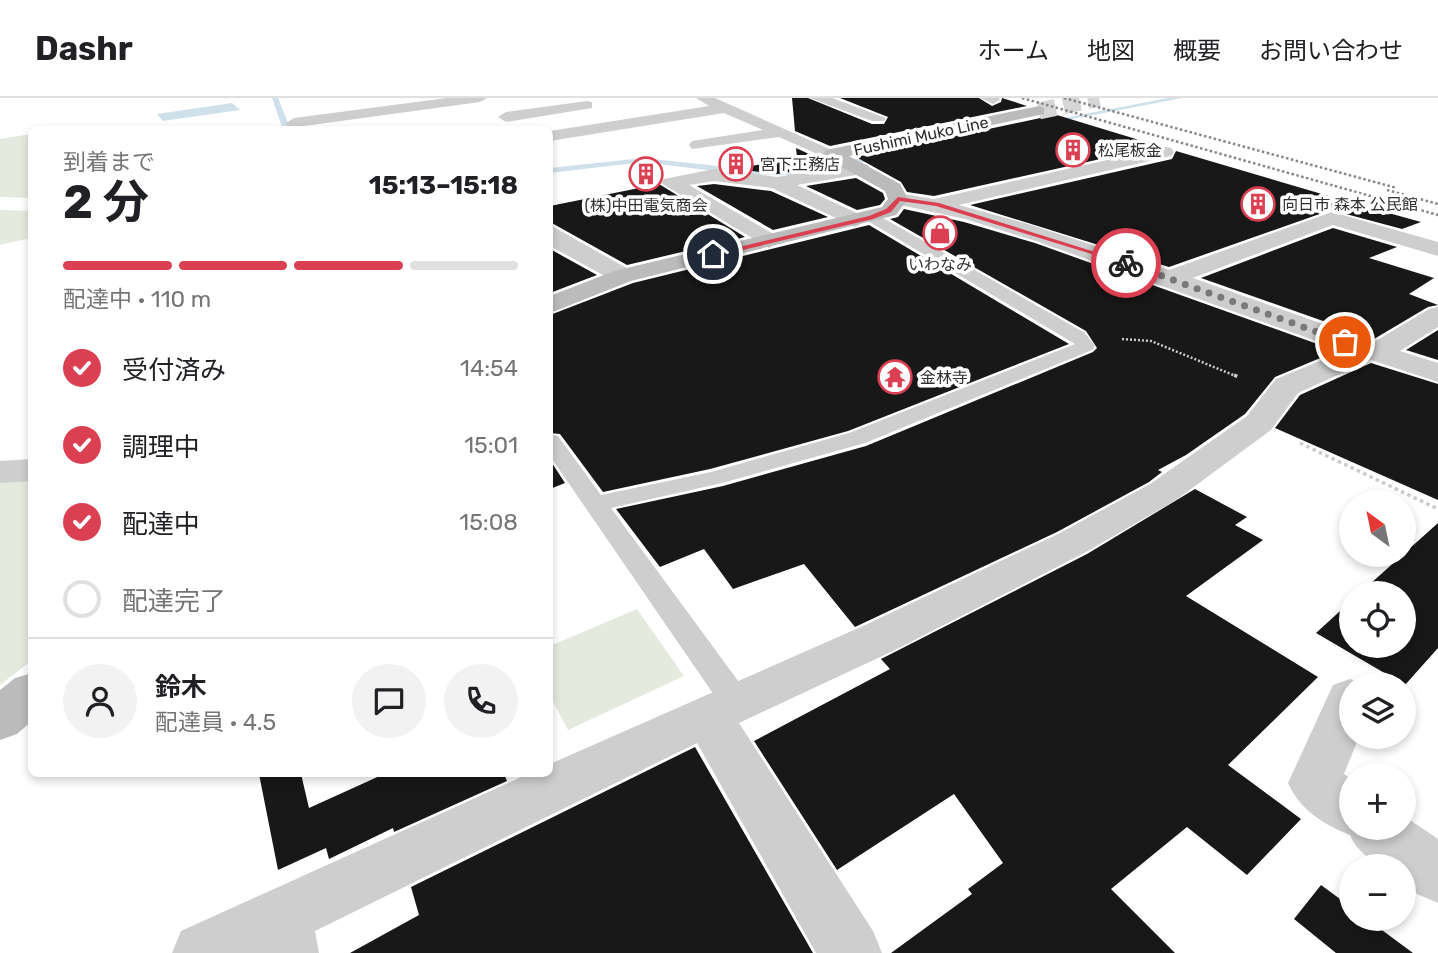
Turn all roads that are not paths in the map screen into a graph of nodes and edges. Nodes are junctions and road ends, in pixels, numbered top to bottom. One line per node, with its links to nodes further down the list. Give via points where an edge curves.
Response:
1 (333, 98): 8 (street)
2 (478, 98): 8 (street); 9 (street)
3 (703, 98): 6 (street)
4 (817, 98): 10 (street)
5 (605, 103): 9 (street)
6 (724, 108): 13 (street); 14 (street)
7 (1039, 111): 17 (main road, Fushimi Muko Line)
8 (350, 116): 11 (street)
9 (506, 117): 12 (street)
10 (878, 118)
11 (296, 126)
12 (519, 126)
13 (780, 132): 15 (street); 17 (street)
14 (553, 136)
15 (698, 145)
16 (1165, 152): 21 (street)
17 (832, 155): 18 (main road, Fushimi Muko Line)
18 (861, 169): 19 (street); 20 (main road, Fushimi Muko Line, via 893,188)
19 (777, 183): 22 (street); 24 (street, via 714,175 671,183)
20 (898, 199): 21 (street); 22 (main road, via 889,211)
21 (937, 204): 27 (street)
22 (863, 219): 24 (main road); 35 (lane, via 1079,337 1086,346 857,438 714,478)
23 (553, 236): 26 (street)
24 (769, 241): 26 (main road)
25 (1438, 249): 27 (street, via 1332,218)
26 (623, 276): 28 (main road)
27 (1171, 278): 30 (street)
28 (553, 304)
29 (1438, 315): 30 (street)
30 (1373, 352): 31 (street); 37 (street, via 1287,386 1263,417 1163,492 1072,543)
31 (1438, 373)
32 (553, 445): 35 (lane)
33 (28, 470): 34 (street)
34 (0, 472)
35 (596, 504): 37 (lane)
36 (28, 695): 38 (main road)
37 (722, 708): 43 (street); 45 (street)
38 (0, 719)
39 (1339, 725): 40 (street, via 1314,783)
40 (1339, 801)
41 (1391, 840): 42 (street)
42 (1438, 874)
43 (285, 934): 44 (street)
44 (203, 953)
45 (851, 953)

